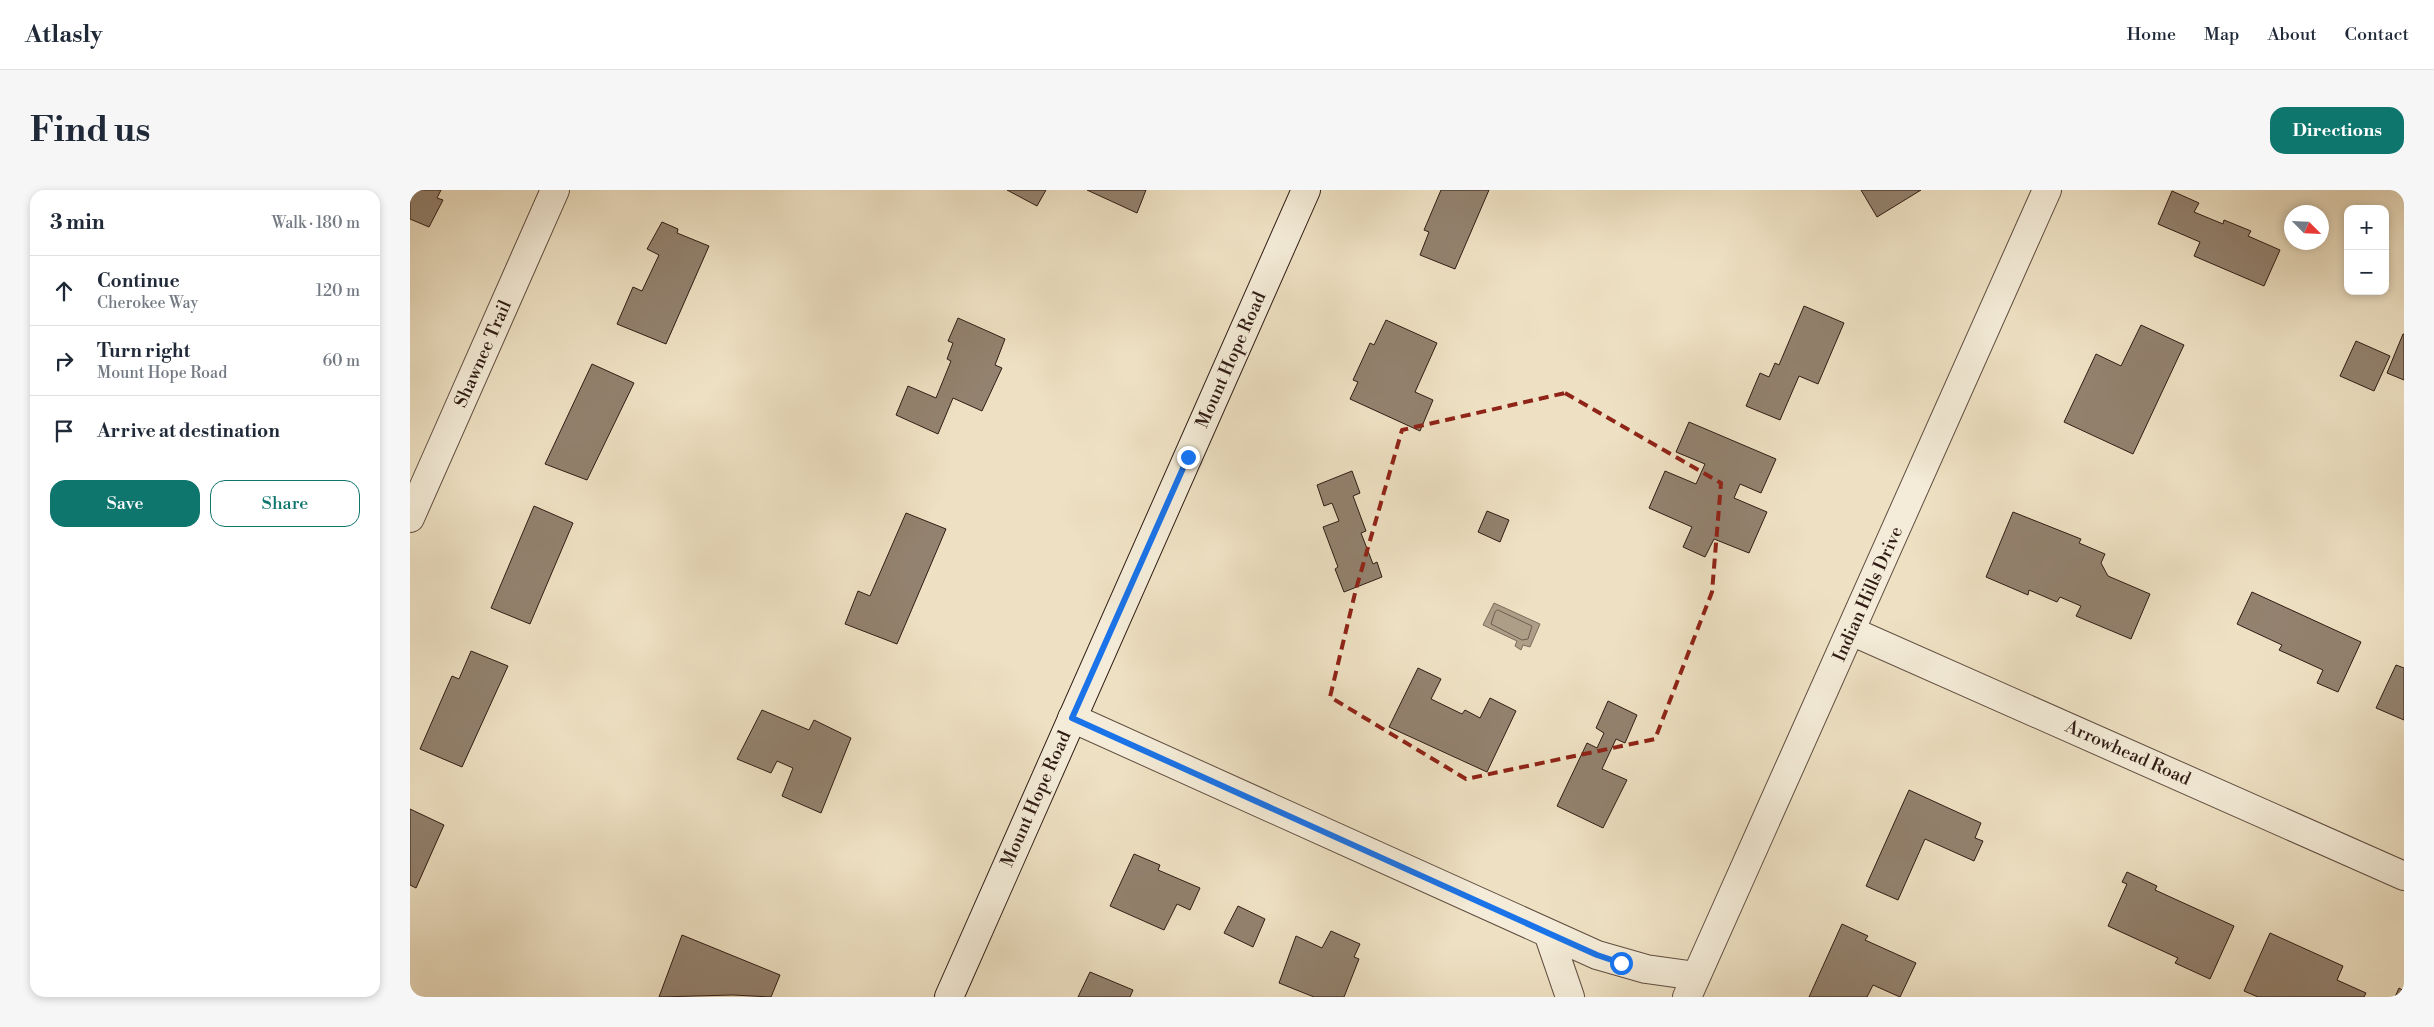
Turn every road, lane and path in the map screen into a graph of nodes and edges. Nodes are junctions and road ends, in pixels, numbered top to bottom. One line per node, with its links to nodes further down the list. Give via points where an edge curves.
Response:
1 (555, 190): 4 (street, Shawnee Trail)
2 (1306, 190): 6 (street, Mount Hope Road)
3 (2047, 190): 5 (street, Indian Hills Drive)
4 (410, 518)
5 (1852, 631): 7 (street, Arrowhead Road); 9 (street, Indian Hills Drive)
6 (1072, 718): 8 (street); 10 (street, Mount Hope Road)
7 (2404, 876)
8 (1548, 933): 9 (street, via 1597,955); 11 (street)
9 (1692, 986)
10 (949, 997)
11 (1570, 997)

